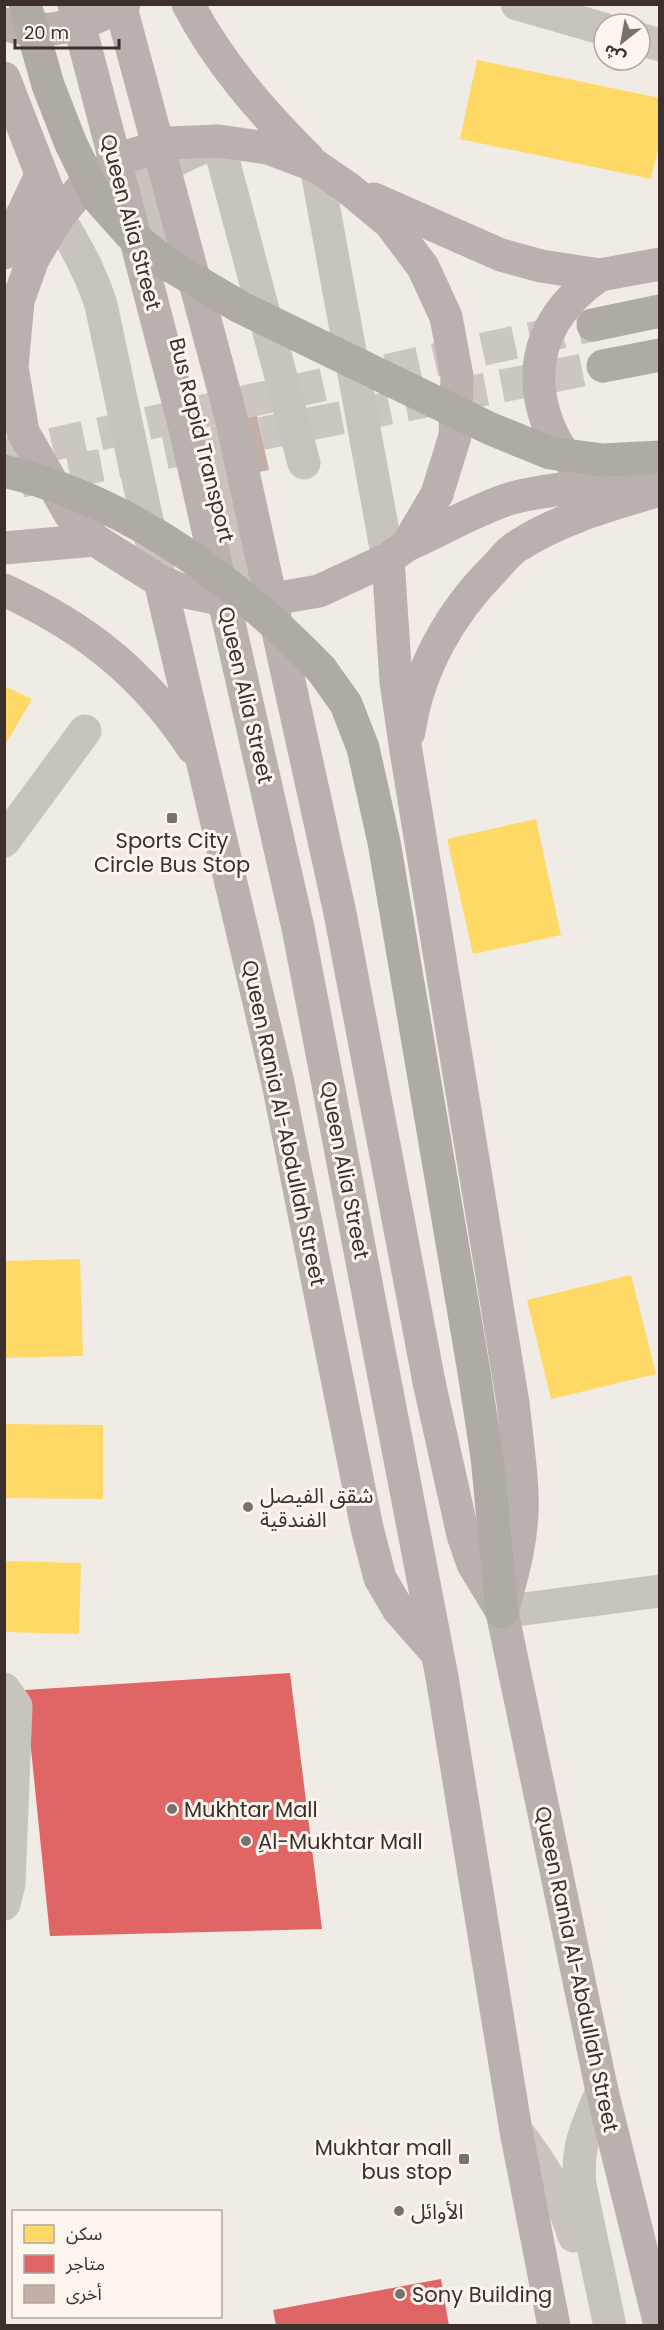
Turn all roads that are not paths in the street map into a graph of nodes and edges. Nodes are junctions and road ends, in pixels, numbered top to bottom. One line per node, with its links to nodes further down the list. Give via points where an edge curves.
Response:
1 (25, 4): 22 (highway, bridge, via 48,85 97,197 130,234 164,262 240,307 491,429 550,453 603,460)
2 (74, 4): 39 (main road, Queen Alia Street, bridge, via 184,423 298,927)
3 (122, 4): 6 (main road, via 98,19 69,27 39,30); 38 (main road, Queen Alia Street, bridge, via 230,413 340,913)
4 (188, 4): 10 (main road, via 214,50 262,112)
5 (517, 4): 7 (street)
6 (4, 24)
7 (592, 26)
8 (4, 78): 11 (main road)
9 (218, 141): 10 (main road, via 268,148); 13 (main road, via 170,143 125,158 86,184); 23 (street); 33 (street, Bus Rapid Transport, via 158,170 142,191 142,208)
10 (316, 166): 12 (main road); 30 (street)
11 (41, 175): 13 (main road); 14 (main road)
12 (348, 188): 16 (main road, via 501,255); 30 (main road, via 390,223 423,267 446,317 457,376 455,436 437,494)
13 (58, 217): 17 (main road); 31 (street, via 82,257 101,305)
14 (4, 253)
15 (660, 264): 16 (main road)
16 (600, 275): 26 (main road, via 582,287 554,320 545,339 538,382 541,404 555,441 578,468)
17 (11, 306): 28 (main road, via 12,367 23,432 70,514)
18 (660, 311): 19 (highway)
19 (593, 325)
20 (660, 355): 21 (highway)
21 (603, 366)
22 (660, 457)
23 (304, 463)
24 (4, 471): 41 (highway, bridge, via 38,479 92,500 163,538 206,567 285,632 321,669 346,704 363,748 384,842 474,1372 487,1457)
25 (660, 476): 26 (main road)
26 (610, 484): 30 (main road, via 512,499 472,514)
27 (660, 490): 35 (main road, via 573,517 515,547 471,592 436,646 413,707)
28 (95, 540): 29 (main road); 31 (main road)
29 (4, 548)
30 (398, 552): 33 (main road, via 319,591); 35 (main road, Queen Rania Al-Abdullah Street, via 396,682)
31 (159, 581): 33 (main road, via 186,592); 36 (main road, Queen Rania Al-Abdullah Street)
32 (4, 590): 36 (main road, via 45,609 93,640 136,676 173,718)
33 (244, 604)
34 (85, 731): 37 (street)
35 (406, 751): 41 (main road, Queen Rania Al-Abdullah Street, via 513,1402 522,1495 521,1534)
36 (204, 765): 42 (main road, Queen Rania Al-Abdullah Street, via 278,1083 366,1528 381,1578 392,1599)
37 (4, 841)
38 (429, 1382): 41 (main road, Queen Rania Al-Abdullah Street, via 463,1535 474,1564)
39 (387, 1392): 42 (main road, Queen Rania Al-Abdullah Street)
40 (660, 1591): 41 (street)
41 (502, 1612): 45 (main road, Queen Rania Al-Abdullah Street)
42 (435, 1650): 46 (main road, Queen Rania Al-Abdullah Street)
43 (4, 1689): 44 (street, via 16,1706 9,1884)
44 (4, 1904)
45 (602, 2091): 49 (street, via 584,2134 578,2170); 50 (main road, Queen Rania Al-Abdullah Street)
46 (516, 2131): 47 (main road, Queen Rania Al-Abdullah Street); 48 (street, via 547,2174 566,2214 577,2247)
47 (554, 2325)
48 (592, 2325)
49 (610, 2325)
50 (660, 2325)

